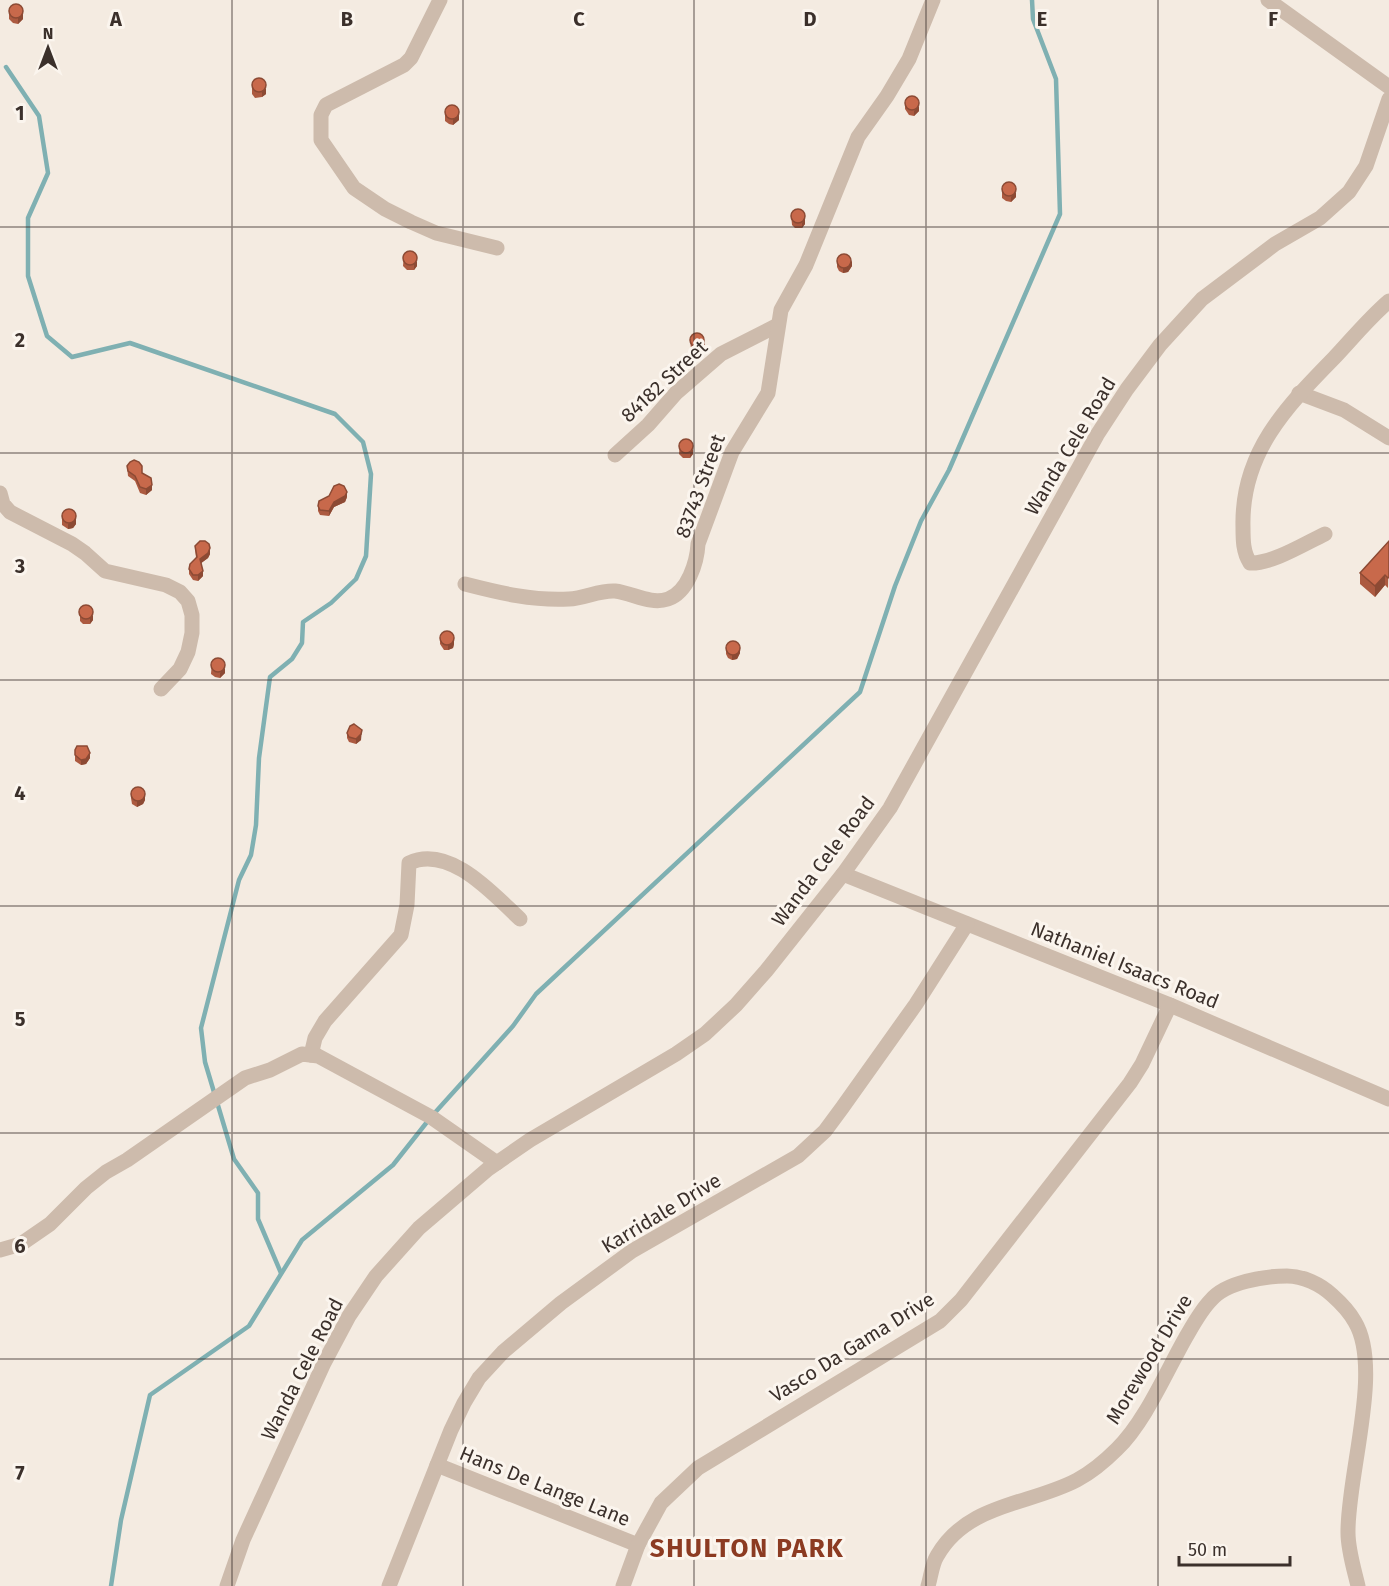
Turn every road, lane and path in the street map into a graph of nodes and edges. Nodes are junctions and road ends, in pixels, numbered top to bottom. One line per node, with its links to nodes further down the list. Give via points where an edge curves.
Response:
1 (440, 0): 6 (street, via 404,65 326,105 321,115 321,140 354,188 386,209 436,232)
2 (933, 0): 8 (street, 83743 Street, via 909,58 858,137 806,265 781,310)
3 (1268, 0): 4 (street)
4 (1389, 87)
5 (1389, 99): 16 (street, Wanda Cele Road, via 1366,166 1349,192 1320,218 1275,244 1202,298 1127,389 1097,435 890,808)
6 (497, 248)
7 (1389, 301): 9 (street)
8 (778, 325): 11 (street, 84182 Street, via 721,354); 14 (street, 83743 Street, via 768,393 732,452 698,544 697,559 674,596 641,599 608,591 551,599)
9 (1299, 393): 10 (street, via 1344,410); 13 (street, via 1275,422 1254,463 1243,514 1243,544 1250,563 1258,564)
10 (1389, 438)
11 (615, 455)
12 (0, 493): 15 (street, via 10,512 72,544 105,572 166,585 188,601 192,615 188,652 180,669)
13 (1325, 534)
14 (465, 584)
15 (161, 689)
16 (843, 874): 18 (street, Nathaniel Isaacs Road); 22 (street, Wanda Cele Road, via 736,1005 705,1034)
17 (520, 919): 20 (street, via 469,873 448,863 417,859 409,863 401,935 326,1021 315,1038)
18 (967, 924): 19 (street, Nathaniel Isaacs Road); 24 (street, Karridale Drive, via 916,1004 825,1131 798,1156 632,1251 503,1352 464,1402)
19 (1170, 1005): 21 (street, Nathaniel Isaacs Road); 25 (street, Vasco Da Gama Drive, via 1130,1083 962,1300 940,1321 698,1468 661,1503)
20 (311, 1055): 22 (street, via 431,1117); 23 (street, via 302,1054 245,1078 106,1172 50,1224 21,1244)
21 (1389, 1099)
22 (497, 1163): 26 (street, Wanda Cele Road, via 419,1227 376,1276 349,1316 247,1530)
23 (0, 1250)
24 (437, 1465): 25 (street, Hans De Lange Lane); 27 (street, Karridale Drive)
25 (638, 1545): 28 (street, Vasco Da Gama Drive)
26 (227, 1586)
27 (389, 1586)
28 (622, 1586)
29 (928, 1586): 30 (street, Morewood Drive, via 936,1558 963,1526 985,1513 1076,1480 1119,1448 1212,1298 1238,1283 1266,1276 1294,1276 1321,1286 1342,1304 1356,1323 1364,1348 1366,1378 1347,1534)
30 (1358, 1586)

